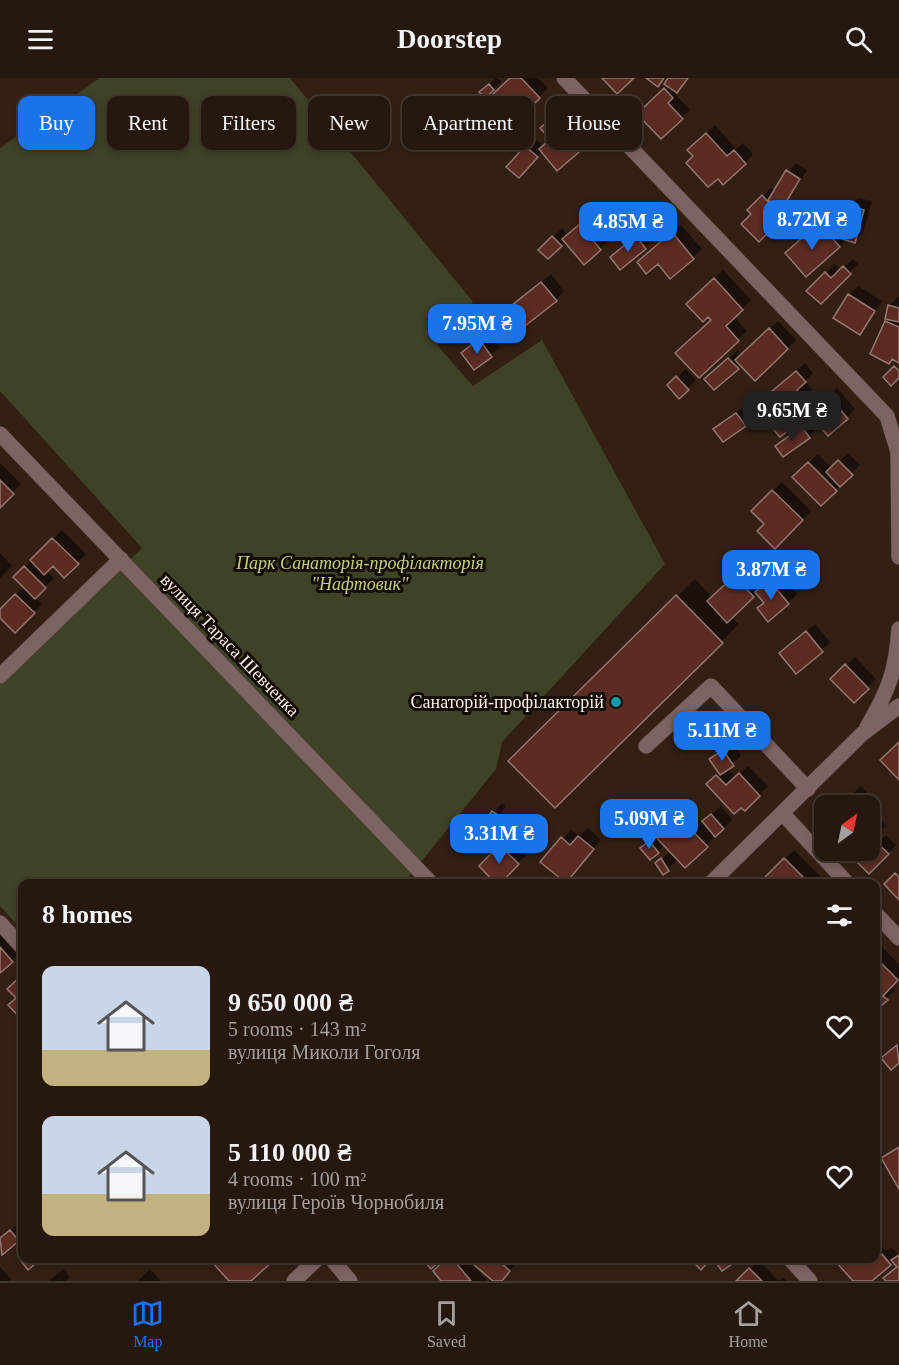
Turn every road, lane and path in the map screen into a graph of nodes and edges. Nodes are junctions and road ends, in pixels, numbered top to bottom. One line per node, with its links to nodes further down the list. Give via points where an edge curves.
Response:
1 (564, 78): 2 (street)
2 (893, 419): 4 (street, via 898,452)
3 (0, 434): 5 (street, вулиця Тараса Шевченка)
4 (899, 557)
5 (121, 559): 7 (street); 13 (street, вулиця Тараса Шевченка)
6 (899, 629): 9 (street, via 888,693)
7 (0, 676)
8 (899, 706): 9 (street)
9 (862, 734): 11 (street)
10 (646, 746): 11 (street, via 711,686)
11 (808, 789): 12 (street)
12 (783, 814): 14 (street); 15 (street)
13 (427, 879)
14 (715, 879)
15 (843, 879)
16 (880, 918): 18 (street)
17 (0, 923): 19 (street)
18 (899, 938)
19 (18, 942)
20 (313, 1263): 23 (street)
21 (335, 1263): 24 (street)
22 (794, 1263): 25 (street)
23 (294, 1281)
24 (350, 1281)
25 (810, 1281)

